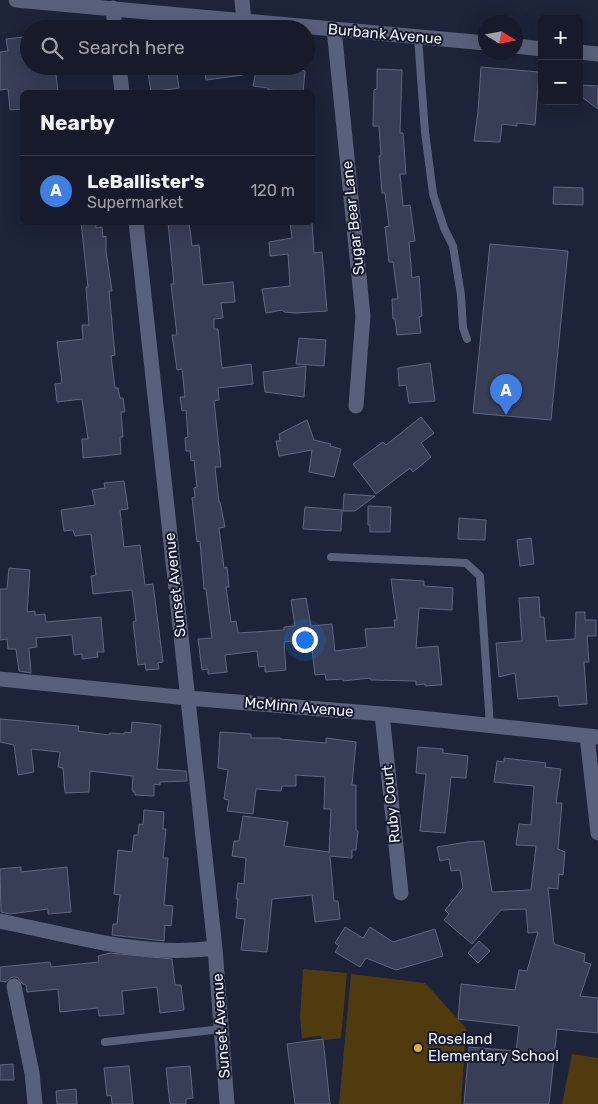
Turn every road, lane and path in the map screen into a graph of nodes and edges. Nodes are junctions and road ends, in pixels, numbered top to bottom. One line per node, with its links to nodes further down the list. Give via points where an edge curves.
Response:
1 (16, 0): 3 (street, Burbank Avenue)
2 (242, 0): 7 (street)
3 (75, 3): 4 (street, Burbank Avenue)
4 (112, 8): 5 (street); 6 (street, Burbank Avenue)
5 (114, 20)
6 (234, 20)
7 (244, 20)
8 (315, 27): 9 (street, Burbank Avenue)
9 (334, 29): 10 (street, Burbank Avenue); 20 (street, Sugar Bear Lane, via 363,316)
10 (418, 37): 11 (street, Burbank Avenue); 19 (lane, via 432,194 454,246)
11 (478, 42)
12 (523, 47): 13 (street)
13 (538, 49)
14 (583, 52): 15 (street)
15 (598, 54)
16 (120, 75): 17 (street)
17 (122, 90)
18 (136, 225): 23 (street, Sunset Avenue)
19 (466, 339)
20 (356, 406)
21 (331, 557): 25 (lane, via 466,563 480,576)
22 (0, 679): 23 (street, McMinn Avenue)
23 (188, 698): 24 (street, McMinn Avenue); 30 (street, Sunset Avenue)
24 (382, 714): 25 (street, McMinn Avenue); 28 (street, Ruby Court)
25 (490, 726): 26 (street, McMinn Avenue)
26 (593, 737): 27 (street)
27 (598, 833)
28 (401, 893)
29 (0, 922): 30 (street, via 133,948 166,951)
30 (215, 948): 32 (street, Sunset Avenue)
31 (14, 986): 34 (street)
32 (222, 1029): 33 (lane); 35 (street, Sunset Avenue)
33 (105, 1042)
34 (35, 1104)
35 (227, 1104)

